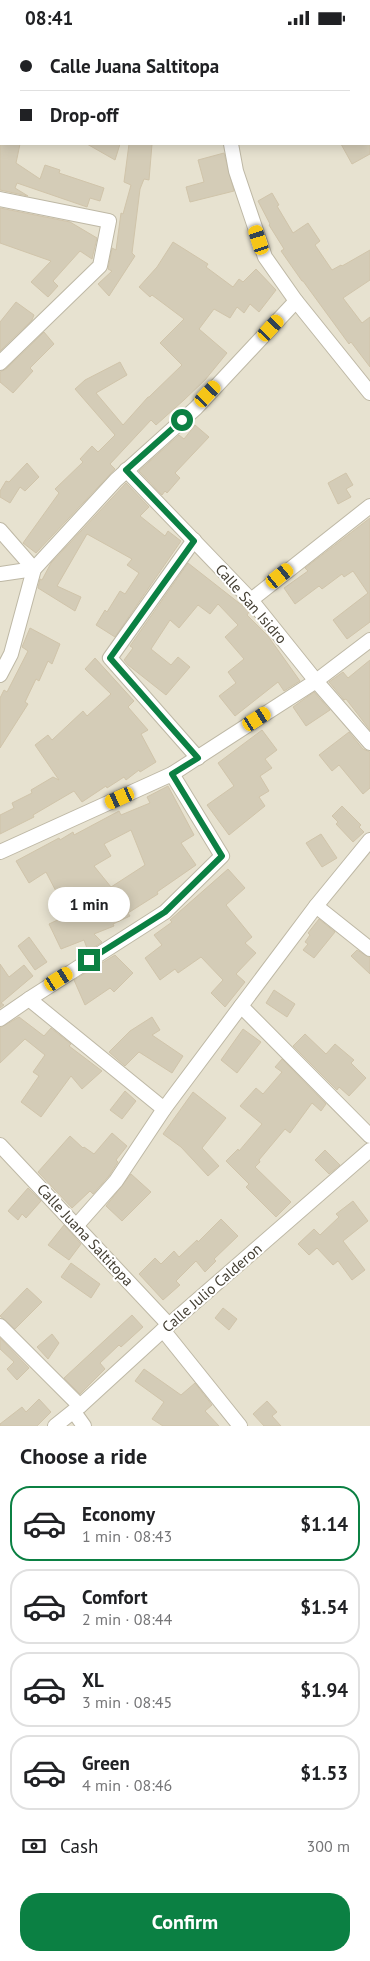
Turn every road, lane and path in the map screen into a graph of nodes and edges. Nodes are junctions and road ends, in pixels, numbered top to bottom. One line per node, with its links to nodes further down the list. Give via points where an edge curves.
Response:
1 (231, 145): 3 (street, via 236,171 265,257)
2 (0, 199): 4 (street, via 109,221 100,266)
3 (296, 301): 5 (street); 6 (street, via 196,408)
4 (0, 363)
5 (370, 393)
6 (126, 470): 9 (street, Calle San Isidro); 10 (street)
7 (370, 506): 12 (street)
8 (0, 530): 10 (street)
9 (194, 541): 12 (street, Calle San Isidro); 17 (street, via 110,658)
10 (34, 569): 11 (street); 14 (street, via 11,654)
11 (0, 574)
12 (251, 600): 15 (street, Calle San Isidro)
13 (370, 640): 15 (street)
14 (0, 675)
15 (316, 681): 16 (street, Calle San Isidro); 17 (street)
16 (370, 743)
17 (198, 758): 18 (street)
18 (172, 774): 20 (street); 23 (street, via 222,856 165,912)
19 (370, 841): 21 (street)
20 (0, 852)
21 (316, 906): 22 (street); 24 (street)
22 (370, 949)
23 (28, 999): 25 (street); 26 (street)
24 (241, 1006): 26 (street); 27 (street)
25 (0, 1019)
26 (164, 1109): 30 (street, via 116,1181)
27 (370, 1136)
28 (0, 1145): 30 (street, Calle Juana Saltitopa)
29 (370, 1150): 32 (street, Calle Julio Calderon)
30 (77, 1225): 32 (street, Calle Juana Saltitopa)
31 (0, 1326): 33 (street)
32 (166, 1328): 33 (street, Calle Julio Calderon); 36 (street, Calle Juana Saltitopa)
33 (77, 1409): 34 (street, Calle Julio Calderon); 35 (street)
34 (55, 1426)
35 (84, 1426)
36 (240, 1426)

